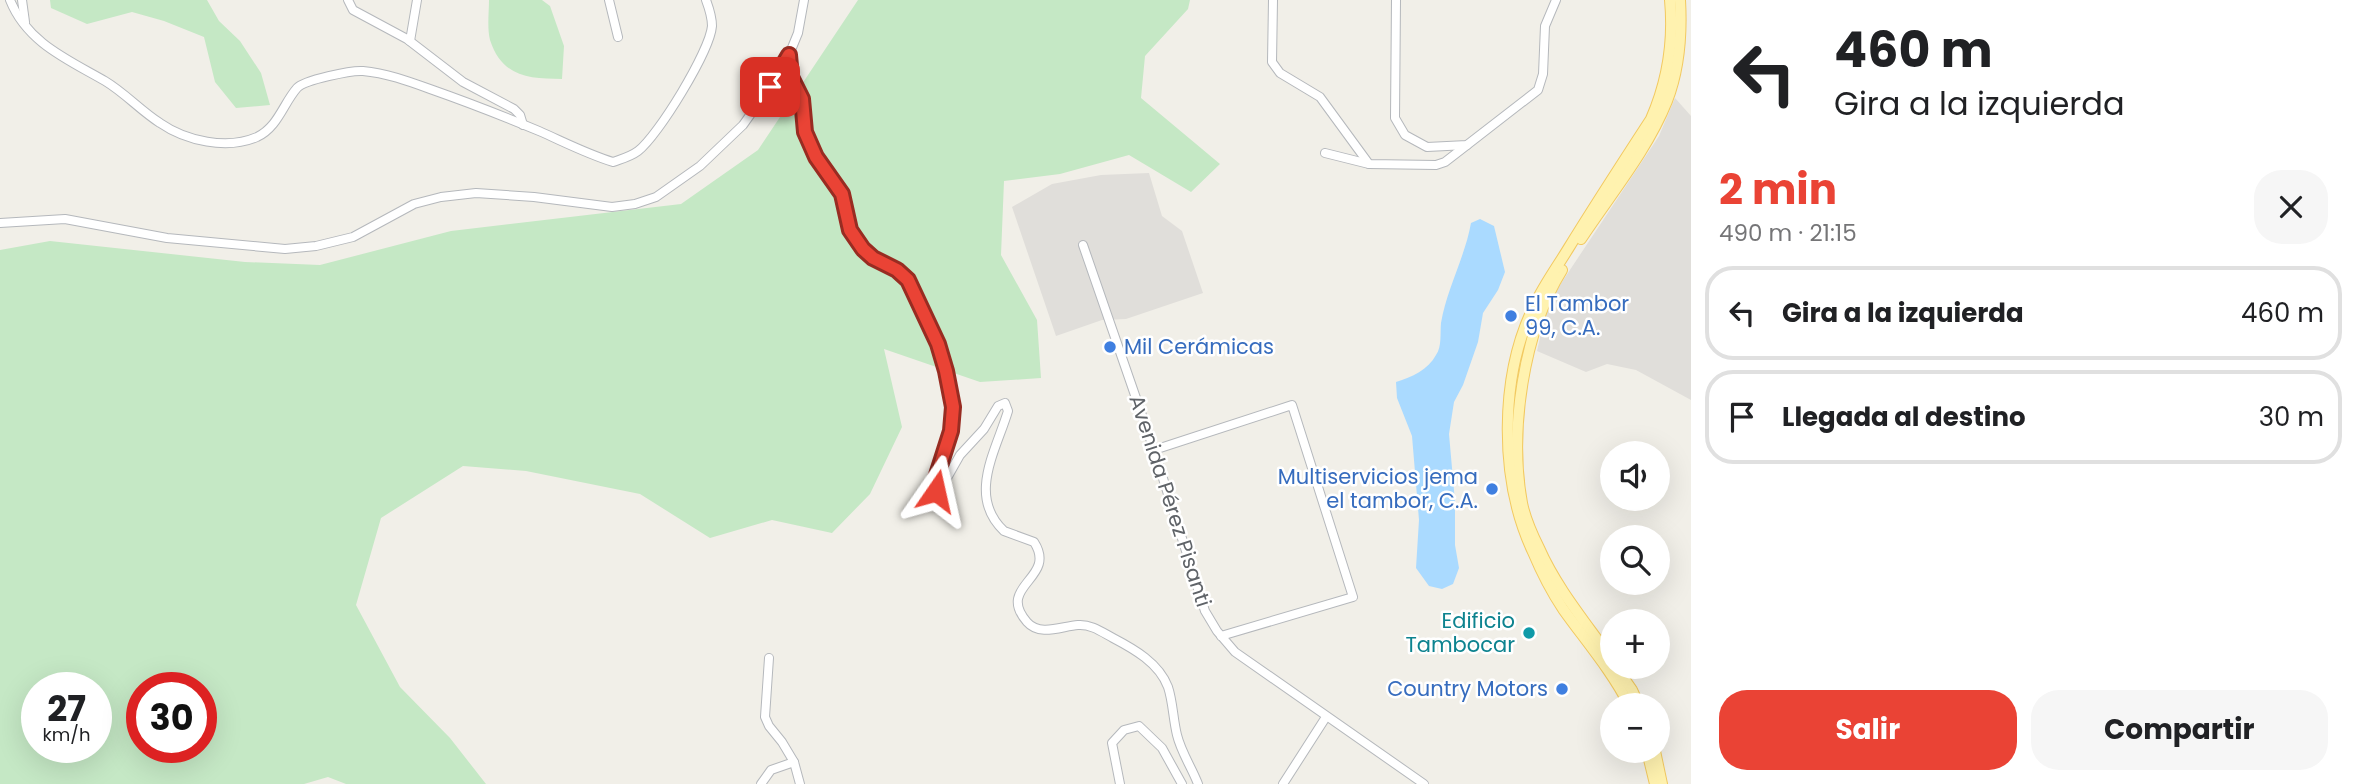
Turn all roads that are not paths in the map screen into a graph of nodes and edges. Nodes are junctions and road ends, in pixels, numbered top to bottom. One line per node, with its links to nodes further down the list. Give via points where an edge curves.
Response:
1 (10, 0): 13 (street)
2 (22, 0): 13 (street)
3 (348, 0): 15 (street, via 353,10)
4 (417, 0): 15 (street)
5 (609, 0): 14 (street)
6 (706, 0): 18 (street, via 712,27 707,47 649,141 637,152 613,162)
7 (804, 0): 16 (street)
8 (1273, 0): 21 (street, via 1272,62 1280,73 1320,97)
9 (1396, 0): 19 (street, via 1395,118 1405,135 1427,147)
10 (1556, 0): 19 (street, via 1545,26 1544,74 1538,90)
11 (1670, 0): 17 (main road, via 1670,57)
12 (1680, 0): 17 (main road, via 1677,63 1668,98)
13 (26, 25): 18 (street, via 56,54 107,83 161,124 207,141 258,136 275,123 298,87 359,70 414,84)
14 (618, 37)
15 (410, 41): 18 (street, via 463,82 514,110)
16 (789, 55): 22 (street, via 735,134 656,197 635,204 612,207 476,193 441,197 414,204 353,237 285,249 167,238 65,219); 25 (street, via 791,77 802,99 805,132 842,194 850,230 873,258 908,280 938,344 953,407)
17 (1654, 120): 27 (main road, via 1534,304 1516,361 1509,394 1510,463 1522,527)
18 (523, 125)
19 (1467, 145): 21 (street, via 1436,165)
20 (1325, 153): 21 (street)
21 (1369, 163)
22 (0, 223)
23 (1083, 245): 24 (street, Avenida Pérez Pisanti)
24 (1154, 450): 28 (street, Avenida Pérez Pisanti, via 1205,611); 28 (street, via 1292,405 1353,597)
25 (936, 491): 26 (street); 40 (street, via 998,406 1006,403 1007,415 987,470 985,499 1000,527 1034,542 1041,555 1038,569 1018,597 1023,617 1039,629 1092,627 1154,666 1167,687 1179,742)
26 (925, 498)
27 (1536, 551): 29 (main road); 31 (main road, via 1562,607)
28 (1221, 636): 32 (street, Avenida Pérez Pisanti, via 1235,652)
29 (1600, 643)
30 (769, 657): 33 (street, via 765,717)
31 (1622, 693)
32 (1326, 717): 41 (street); 42 (street, Avenida Pérez Pisanti)
33 (794, 762): 36 (street, via 771,770); 37 (street)
34 (1650, 763): 43 (main road)
35 (1658, 763): 44 (main road)
36 (761, 784)
37 (800, 784)
38 (1120, 784): 39 (street, via 1112,743 1124,730 1139,726 1162,748)
39 (1182, 784)
40 (1198, 784)
41 (1283, 784)
42 (1424, 784)
43 (1655, 784)
44 (1662, 784)

